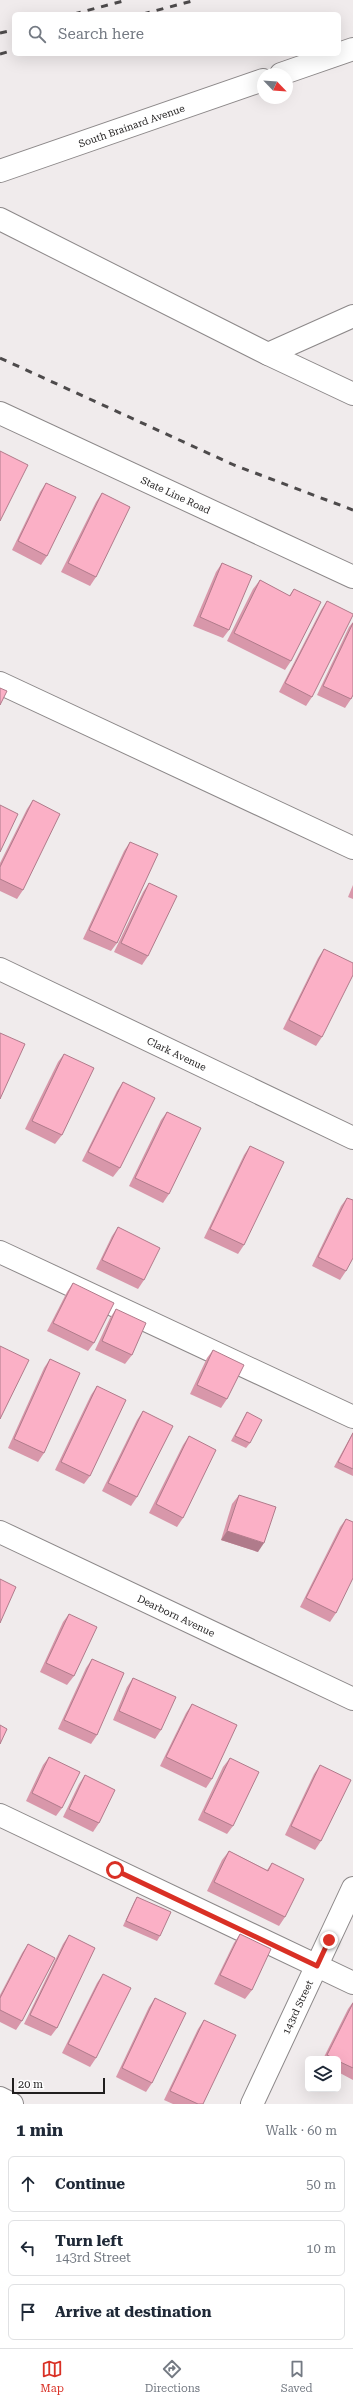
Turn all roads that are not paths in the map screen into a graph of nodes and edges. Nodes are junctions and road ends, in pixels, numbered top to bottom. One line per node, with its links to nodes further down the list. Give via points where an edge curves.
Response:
1 (353, 49): 2 (street)
2 (341, 53)
3 (333, 56): 4 (street)
4 (293, 70)
5 (257, 82): 6 (street, South Brainard Avenue)
6 (0, 171)
7 (0, 219): 9 (street)
8 (353, 316): 9 (street)
9 (268, 354): 10 (street)
10 (353, 394)
11 (0, 413): 12 (street, State Line Road)
12 (353, 577)
13 (0, 683): 14 (street)
14 (353, 848)
15 (0, 969): 16 (street, Clark Avenue)
16 (353, 1138)
17 (0, 1252): 18 (street)
18 (353, 1417)
19 (0, 1532): 20 (street, Dearborn Avenue)
20 (353, 1699)
21 (0, 1815): 23 (street)
22 (353, 1888): 23 (street, 143rd Street)
23 (317, 1966): 24 (street); 27 (street, 143rd Street)
24 (353, 1983)
25 (0, 2098): 26 (street)
26 (12, 2104)
27 (252, 2104)

